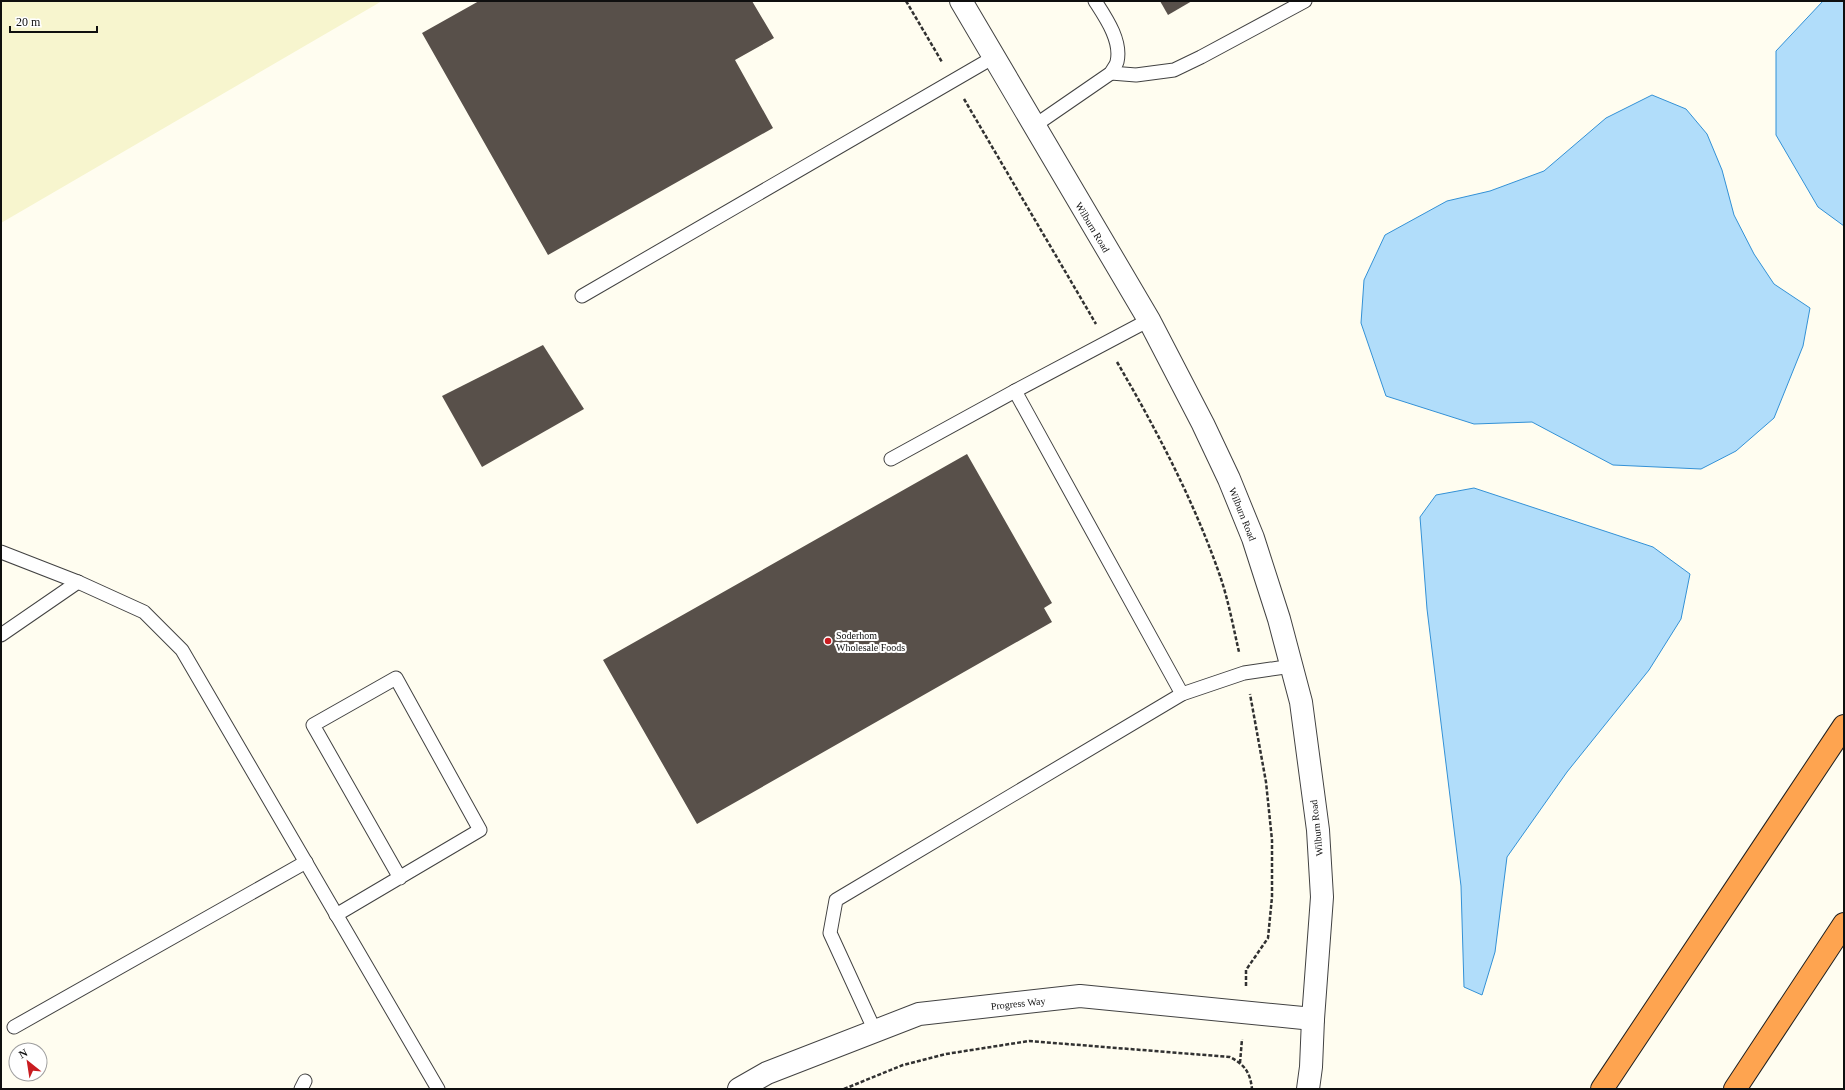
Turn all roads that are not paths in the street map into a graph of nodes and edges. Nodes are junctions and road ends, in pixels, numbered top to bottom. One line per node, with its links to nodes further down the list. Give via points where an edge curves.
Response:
1 (961, 1): 4 (street, Wilburn Road)
2 (1095, 1): 5 (lane, via 1117,43 1117,63)
3 (1305, 1): 5 (lane, via 1174,70 1136,76)
4 (994, 57): 6 (street, Wilburn Road); 7 (lane)
5 (1110, 73): 6 (lane)
6 (1034, 126): 8 (street, Wilburn Road)
7 (582, 296)
8 (1149, 320): 9 (lane); 14 (street, Wilburn Road, via 1204,424 1229,479 1253,538)
9 (1015, 391): 10 (lane); 15 (lane)
10 (891, 459)
11 (1, 552): 12 (lane)
12 (78, 582): 13 (lane); 17 (lane, via 144,612 182,650)
13 (1, 635)
14 (1292, 666): 15 (lane, via 1244,673); 21 (street, Wilburn Road, via 1301,702 1318,830 1322,897)
15 (1182, 694): 23 (lane, via 836,900 830,933)
16 (1844, 726): 27 (highway)
17 (306, 862): 19 (lane); 22 (lane)
18 (400, 878): 18 (lane, via 480,830 396,678 313,725); 19 (lane)
19 (336, 915): 24 (lane)
20 (1844, 924): 28 (highway)
21 (1313, 1019): 23 (street, Progress Way, via 1080,996 919,1014); 26 (street, Wilburn Road)
22 (14, 1027)
23 (875, 1031): 25 (street, Progress Way, via 767,1073)
24 (438, 1089)
25 (739, 1089)
26 (1308, 1089)
27 (1602, 1089)
28 (1735, 1089)

